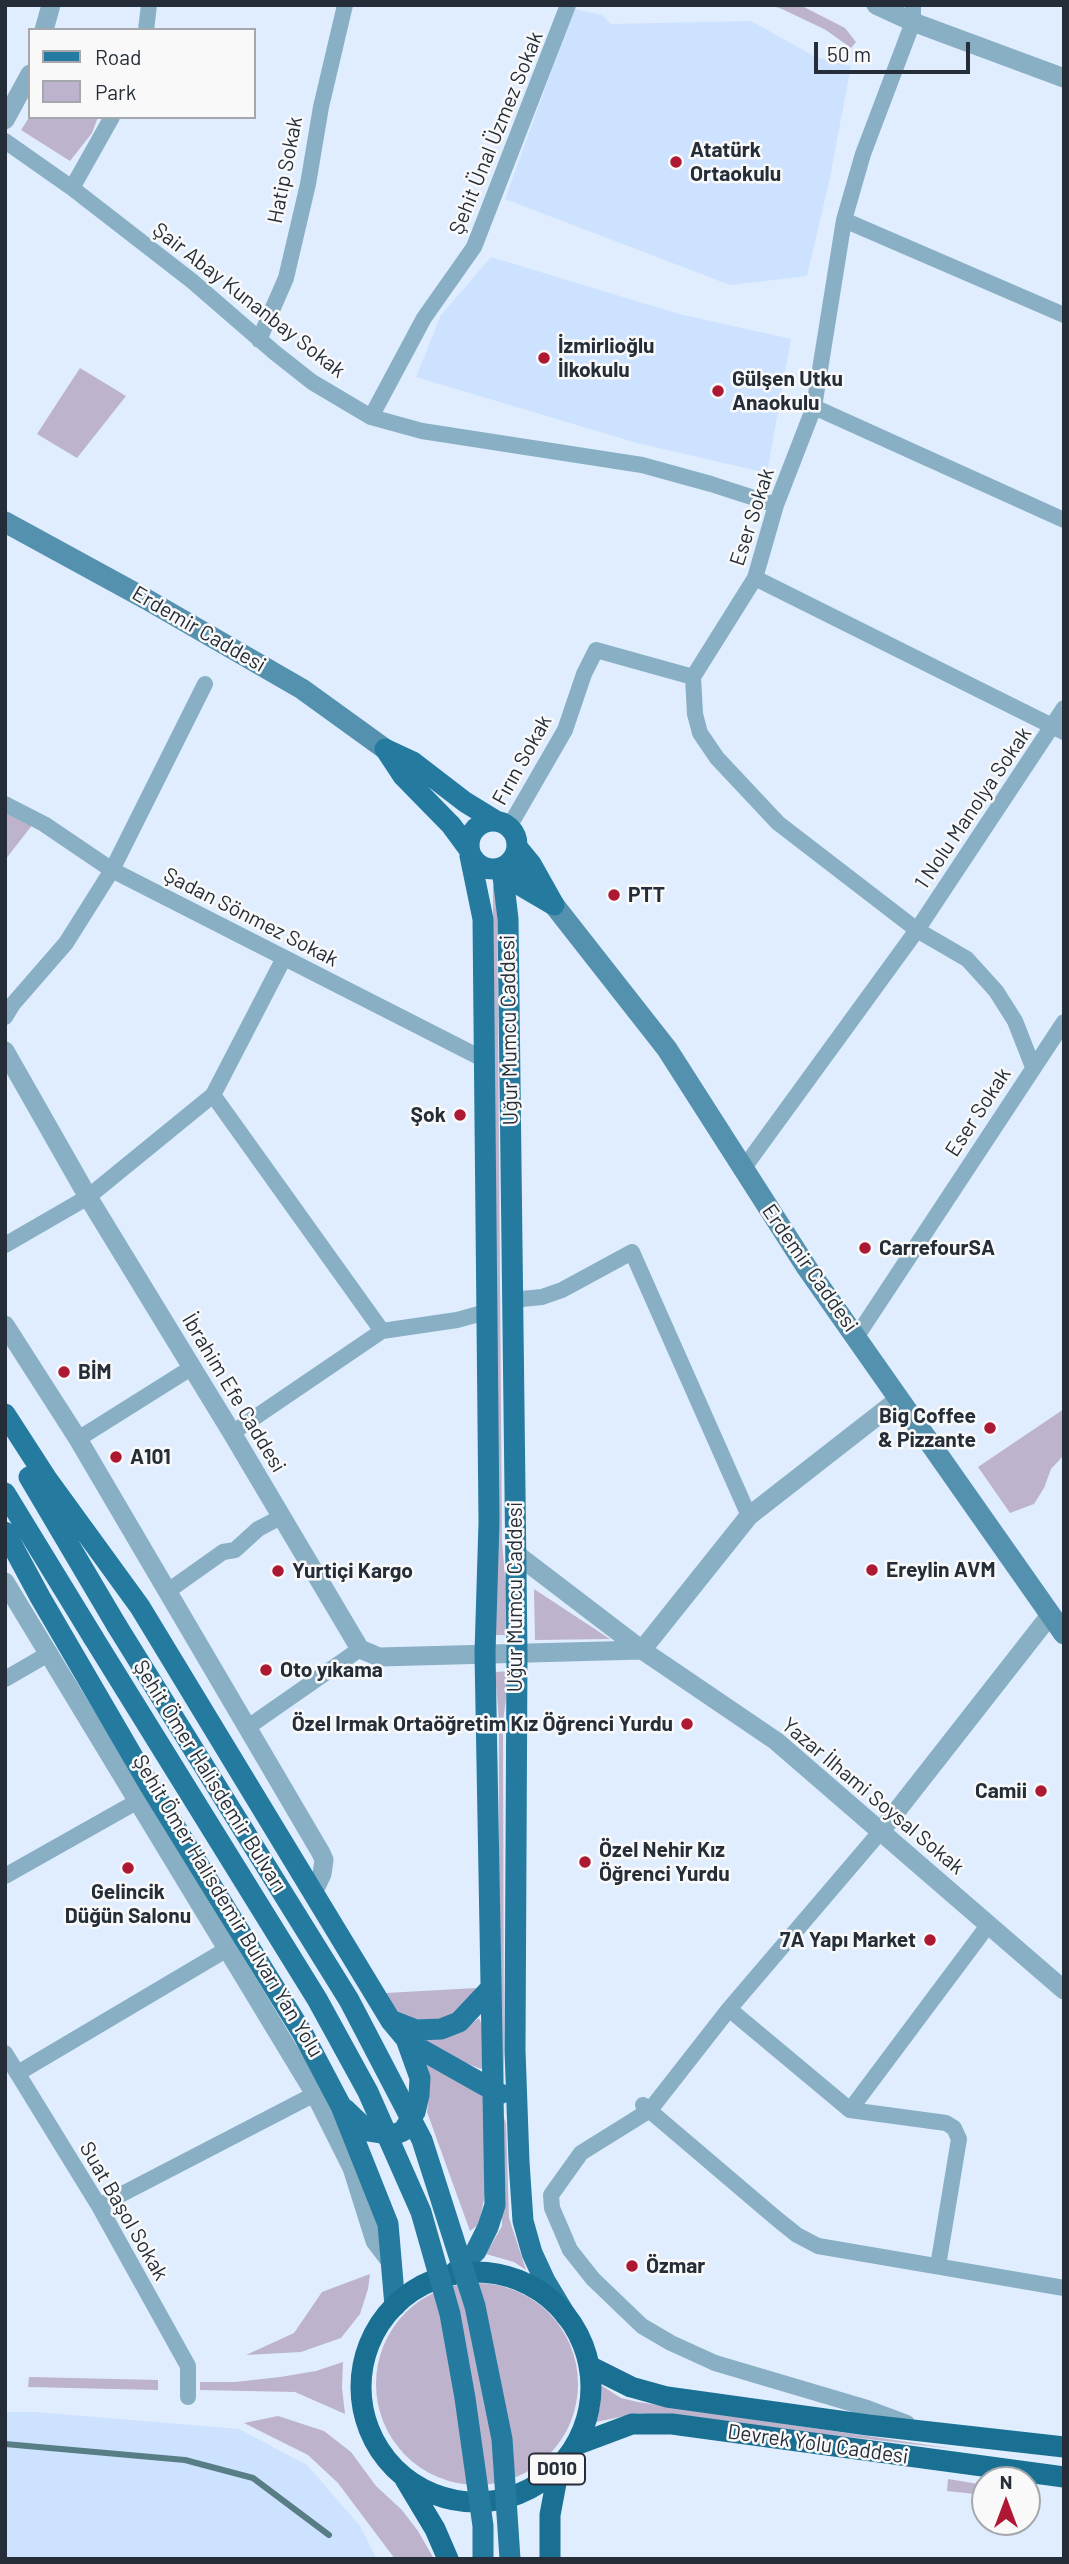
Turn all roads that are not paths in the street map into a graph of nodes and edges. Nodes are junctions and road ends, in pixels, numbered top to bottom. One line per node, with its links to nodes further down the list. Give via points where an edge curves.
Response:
1 (51, 5): 7 (street)
2 (149, 5): 8 (street)
3 (345, 5): 17 (street, Hatip Sokak, via 286,278)
4 (568, 5): 19 (street, Şehit Ünal Üzmez Sokak, via 474,247 424,318)
5 (876, 5): 6 (street)
6 (913, 14): 10 (street); 15 (street, Eser Sokak)
7 (45, 28)
8 (146, 28)
9 (28, 78): 12 (street)
10 (1064, 78)
11 (111, 119): 14 (street)
12 (5, 120)
13 (5, 141): 14 (street, Şair Abay Kunanbay Sokak)
14 (72, 188): 17 (street, Şair Abay Kunanbay Sokak, via 192,281)
15 (844, 220): 16 (street); 18 (street, Eser Sokak)
16 (1064, 314)
17 (259, 340): 19 (street, Şair Abay Kunanbay Sokak, via 312,382)
18 (814, 407): 20 (street, Eser Sokak); 21 (street)
19 (371, 417): 20 (street, Şair Abay Kunanbay Sokak, via 422,430 642,465)
20 (776, 505): 23 (street, Eser Sokak)
21 (1064, 520)
22 (5, 522): 28 (main road, Erdemir Caddesi, via 302,689)
23 (755, 578): 24 (street, Eser Sokak); 27 (street)
24 (693, 677): 30 (street, Fırın Sokak, via 596,650 565,730); 33 (street, Eser Sokak, via 700,733 717,758 778,823)
25 (205, 684): 32 (street)
26 (1064, 708): 27 (street, 1 Nolu Manolya Sokak)
27 (1058, 730): 33 (street, 1 Nolu Manolya Sokak)
28 (385, 749): 30 (main road, Erdemir Caddesi, via 413,762 466,802); 31 (main road, Erdemir Caddesi)
29 (5, 804): 32 (street, Şadan Sönmez Sokak)
30 (507, 845): 31 (main road, Erdemir Caddesi, via 488,869 480,867); 31 (main road, via 488,821 475,828 468,841); 41 (main road, Erdemir Caddesi, via 531,864 554,905 667,1049); 44 (main road, Uğur Mumcu Caddesi)
31 (469, 852): 38 (main road, Uğur Mumcu Caddesi, via 483,919)
32 (112, 870): 34 (street, Şadan Sönmez Sokak); 35 (street, via 66,943)
33 (916, 930): 39 (street, Eser Sokak, via 967,959 996,991 1016,1021); 41 (street)
34 (284, 958): 38 (street, Şadan Sönmez Sokak); 40 (street)
35 (5, 1017)
36 (1064, 1022): 39 (street)
37 (5, 1051): 42 (street, İbrahim Efe Caddesi)
38 (483, 1059): 45 (main road, Uğur Mumcu Caddesi)
39 (1033, 1067): 48 (street, Eser Sokak)
40 (213, 1095): 42 (street); 47 (street)
41 (743, 1169): 48 (main road, Erdemir Caddesi)
42 (88, 1197): 43 (street); 49 (street, İbrahim Efe Caddesi)
43 (5, 1245)
44 (512, 1300): 56 (street, via 562,1290 632,1252); 59 (main road, Uğur Mumcu Caddesi)
45 (486, 1312): 47 (street); 67 (main road, Uğur Mumcu Caddesi, via 489,1522)
46 (5, 1325): 54 (street)
47 (382, 1331): 52 (street)
48 (857, 1336): 50 (main road, Erdemir Caddesi)
49 (191, 1368): 52 (street, İbrahim Efe Caddesi); 54 (street)
50 (899, 1399): 56 (street); 62 (main road, Erdemir Caddesi)
51 (5, 1414): 74 (main road, via 139,1607)
52 (232, 1433): 57 (street, İbrahim Efe Caddesi)
53 (5, 1436): 107 (main road, Şehit Ömer Halisdemir Bulvarı, bridge, via 349,2000 422,2140 475,2306 502,2439)
54 (78, 1439): 61 (street)
55 (5, 1493): 106 (main road, Şehit Ömer Halisdemir Bulvarı, bridge, via 317,1999 368,2092 421,2212 450,2314 466,2398)
56 (749, 1516): 65 (street)
57 (281, 1517): 61 (street); 64 (street, İbrahim Efe Caddesi)
58 (5, 1532): 87 (main road, via 150,1786 303,2034)
59 (514, 1553): 65 (street, Yazar İlhami Soysal Sokak); 68 (main road, Uğur Mumcu Caddesi)
60 (5, 1582): 66 (street, Şehit Ömer Halisdemir Bulvarı Yan Yolu)
61 (168, 1591): 70 (street)
62 (1051, 1614): 63 (main road, Erdemir Caddesi); 72 (street)
63 (1064, 1634)
64 (360, 1650): 67 (street, via 379,1657); 70 (street)
65 (642, 1650): 68 (street); 72 (street, Yazar İlhami Soysal Sokak, via 776,1741)
66 (50, 1653): 69 (street); 71 (street, Şehit Ömer Halisdemir Bulvarı Yan Yolu)
67 (485, 1653): 68 (street); 77 (main road, Uğur Mumcu Caddesi)
68 (517, 1653): 86 (main road, Uğur Mumcu Caddesi)
69 (5, 1679)
70 (248, 1727): 74 (street, via 324,1860)
71 (138, 1801): 73 (street); 76 (street, Şehit Ömer Halisdemir Bulvarı Yan Yolu)
72 (881, 1831): 75 (street, Yazar İlhami Soysal Sokak); 79 (street)
73 (5, 1876)
74 (314, 1891): 80 (main road)
75 (989, 1924): 78 (street, Yazar İlhami Soysal Sokak); 89 (street)
76 (229, 1948): 83 (street); 85 (street, Şehit Ömer Halisdemir Bulvarı Yan Yolu)
77 (490, 1989): 80 (main road, via 459,2022 441,2029 416,2030); 84 (main road, Uğur Mumcu Caddesi)
78 (1064, 1990)
79 (729, 2009): 88 (street); 89 (street)
80 (391, 2021): 81 (main road)
81 (407, 2039): 84 (main road); 87 (main road, via 420,2078 415,2112 403,2131 393,2135 368,2131)
82 (5, 2053): 83 (street, Suat Başol Sokak)
83 (18, 2073): 90 (street, Suat Başol Sokak)
84 (491, 2088): 86 (main road); 93 (main road, Uğur Mumcu Caddesi, via 495,2205 476,2251)
85 (315, 2094): 90 (street); 91 (street, Şehit Ömer Halisdemir Bulvarı Yan Yolu, via 352,2168 375,2241)
86 (517, 2104): 96 (main road, Uğur Mumcu Caddesi, via 523,2221 536,2262)
87 (341, 2106): 91 (main road, via 388,2224)
88 (646, 2107): 92 (street, via 777,2219 818,2246); 99 (street, via 581,2153 551,2195 570,2250 593,2279 642,2326 682,2348)
89 (850, 2110): 92 (street, via 946,2123 954,2128 959,2139)
90 (99, 2206): 98 (street, Suat Başol Sokak, via 188,2366)
91 (391, 2262): 95 (main road)
92 (938, 2266): 94 (street)
93 (452, 2275): 95 (highway, D010, via 421,2286); 96 (highway, D010, via 484,2273 515,2279 543,2294)
94 (1064, 2288)
95 (395, 2306): 104 (highway, D010, via 370,2342 362,2370 361,2400 381,2454)
96 (566, 2316): 97 (highway, D010, via 581,2340)
97 (589, 2367): 99 (highway, Devrek Yolu Caddesi, via 667,2398); 100 (highway, D010, via 591,2396)
98 (188, 2397)
99 (930, 2432): 101 (highway, Devrek Yolu Caddesi)
100 (576, 2445): 102 (highway, D010); 103 (highway, Devrek Yolu Caddesi / D010, via 632,2424 672,2424)
101 (1064, 2447)
102 (559, 2467): 104 (highway, D010, via 533,2488 501,2500 467,2502 434,2494); 108 (highway, D010, via 550,2515)
103 (1064, 2477)
104 (404, 2478): 105 (highway, D010)
105 (449, 2559)
106 (483, 2559)
107 (510, 2559)
108 (550, 2559)

